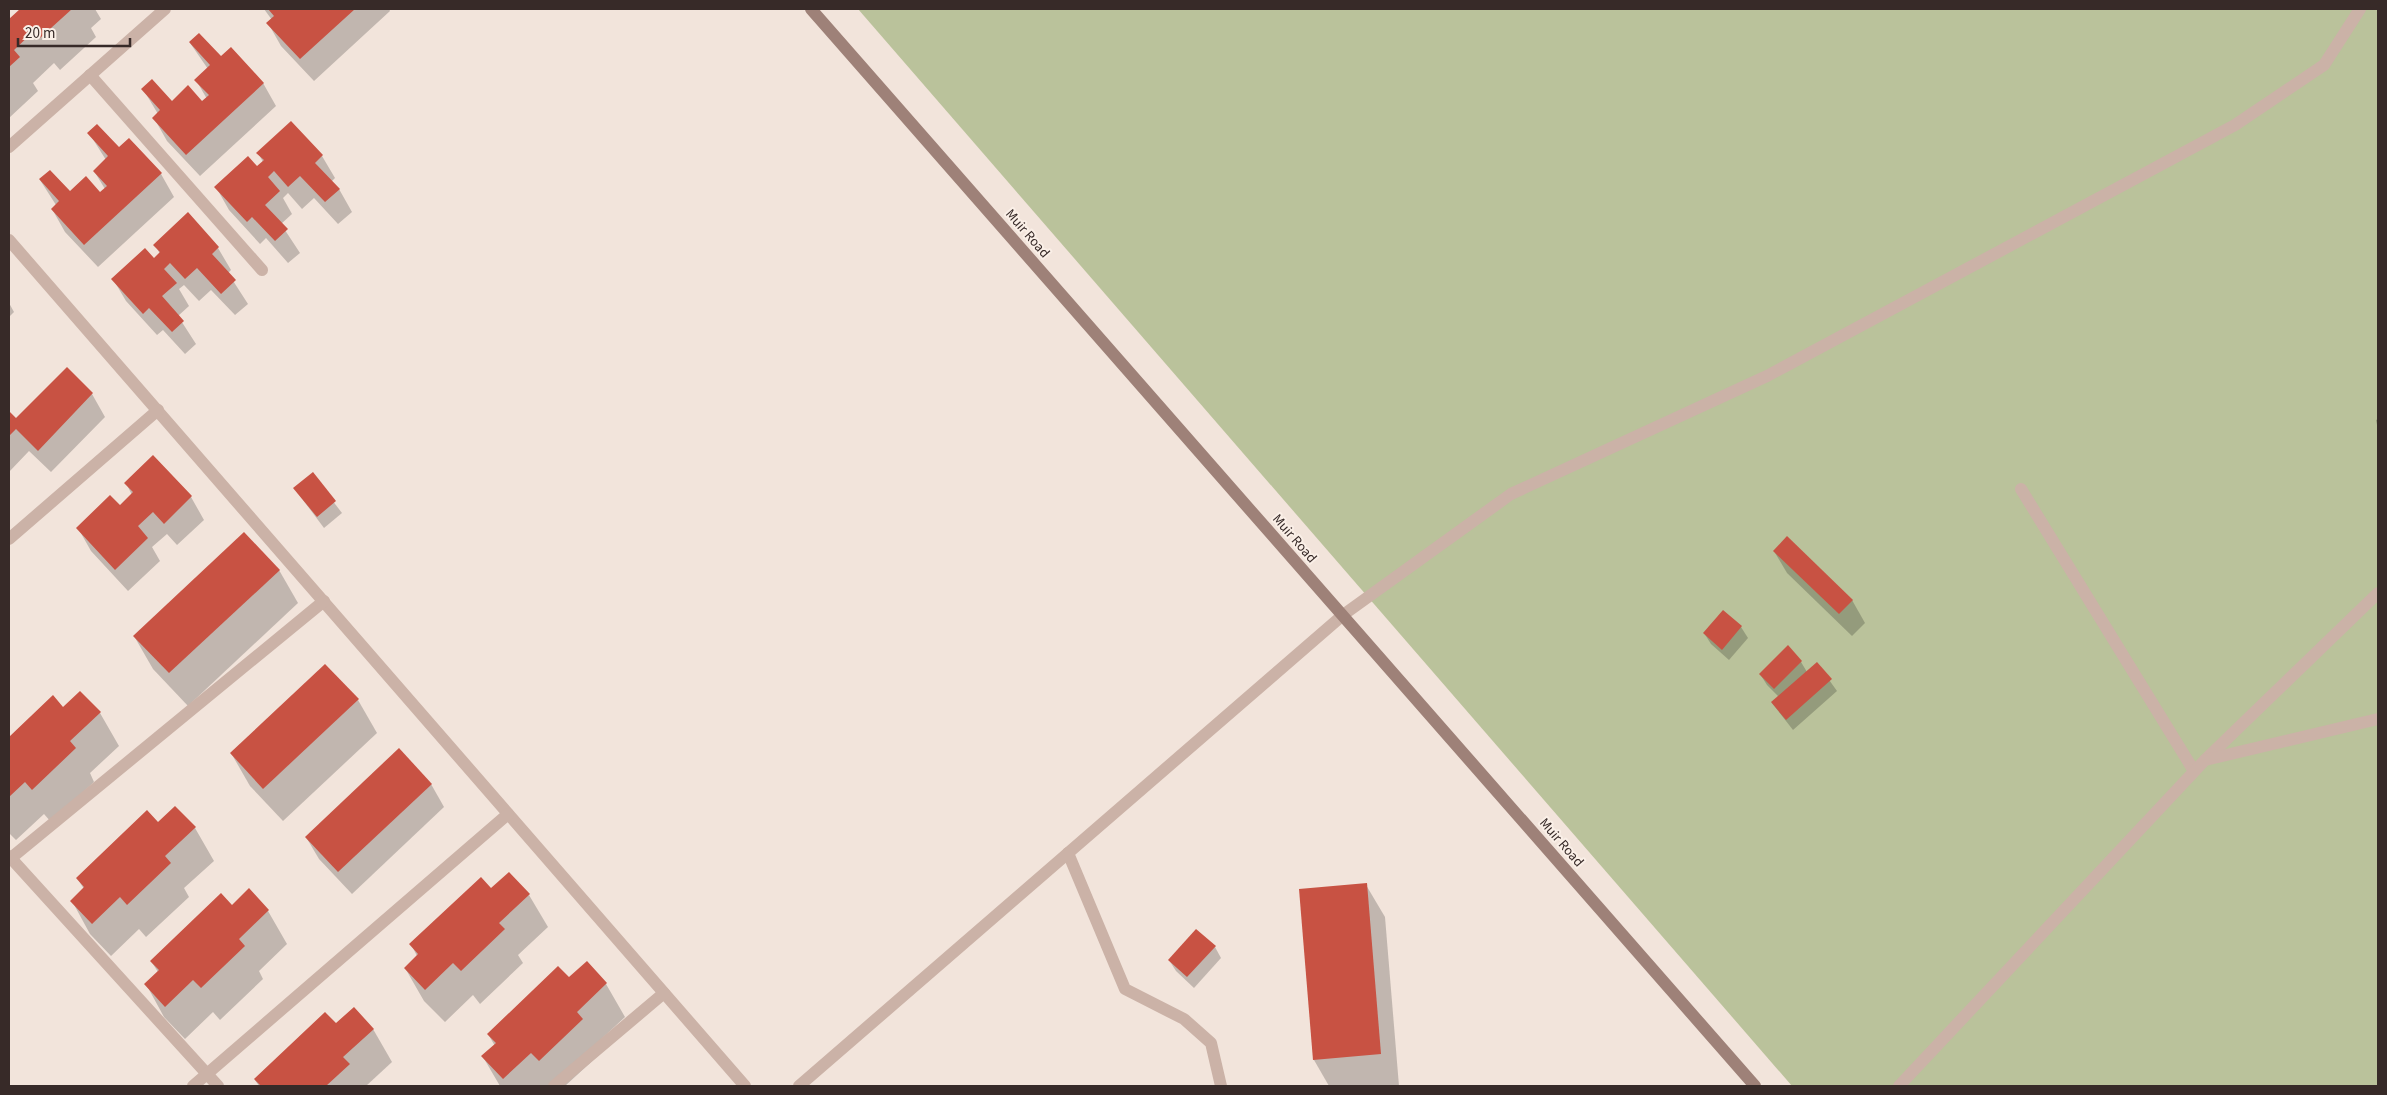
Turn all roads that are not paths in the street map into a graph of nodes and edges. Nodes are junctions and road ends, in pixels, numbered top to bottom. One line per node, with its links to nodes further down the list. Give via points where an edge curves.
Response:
1 (165, 9): 4 (street)
2 (812, 9): 13 (main road, Muir Road)
3 (2360, 9): 13 (street, via 2324,65 2235,125 1767,376 1510,494)
4 (90, 75): 5 (street); 7 (street)
5 (9, 147)
6 (9, 240): 8 (street)
7 (262, 270)
8 (158, 410): 10 (street); 12 (street)
9 (2021, 489): 16 (street)
10 (9, 539)
11 (2378, 593): 15 (street)
12 (324, 601): 17 (street); 19 (street)
13 (1343, 615): 18 (street); 28 (main road, Muir Road)
14 (2378, 719): 15 (street)
15 (2205, 760): 16 (street)
16 (2194, 771): 29 (street)
17 (508, 814): 20 (street); 21 (street)
18 (1068, 853): 26 (street); 27 (street, via 1125,989 1184,1019 1211,1043)
19 (10, 857): 21 (street)
20 (664, 993): 24 (street); 25 (street)
21 (208, 1073): 22 (street); 23 (street)
22 (193, 1086)
23 (218, 1086)
24 (554, 1086)
25 (745, 1086)
26 (799, 1086)
27 (1220, 1086)
28 (1755, 1086)
29 (1899, 1086)

